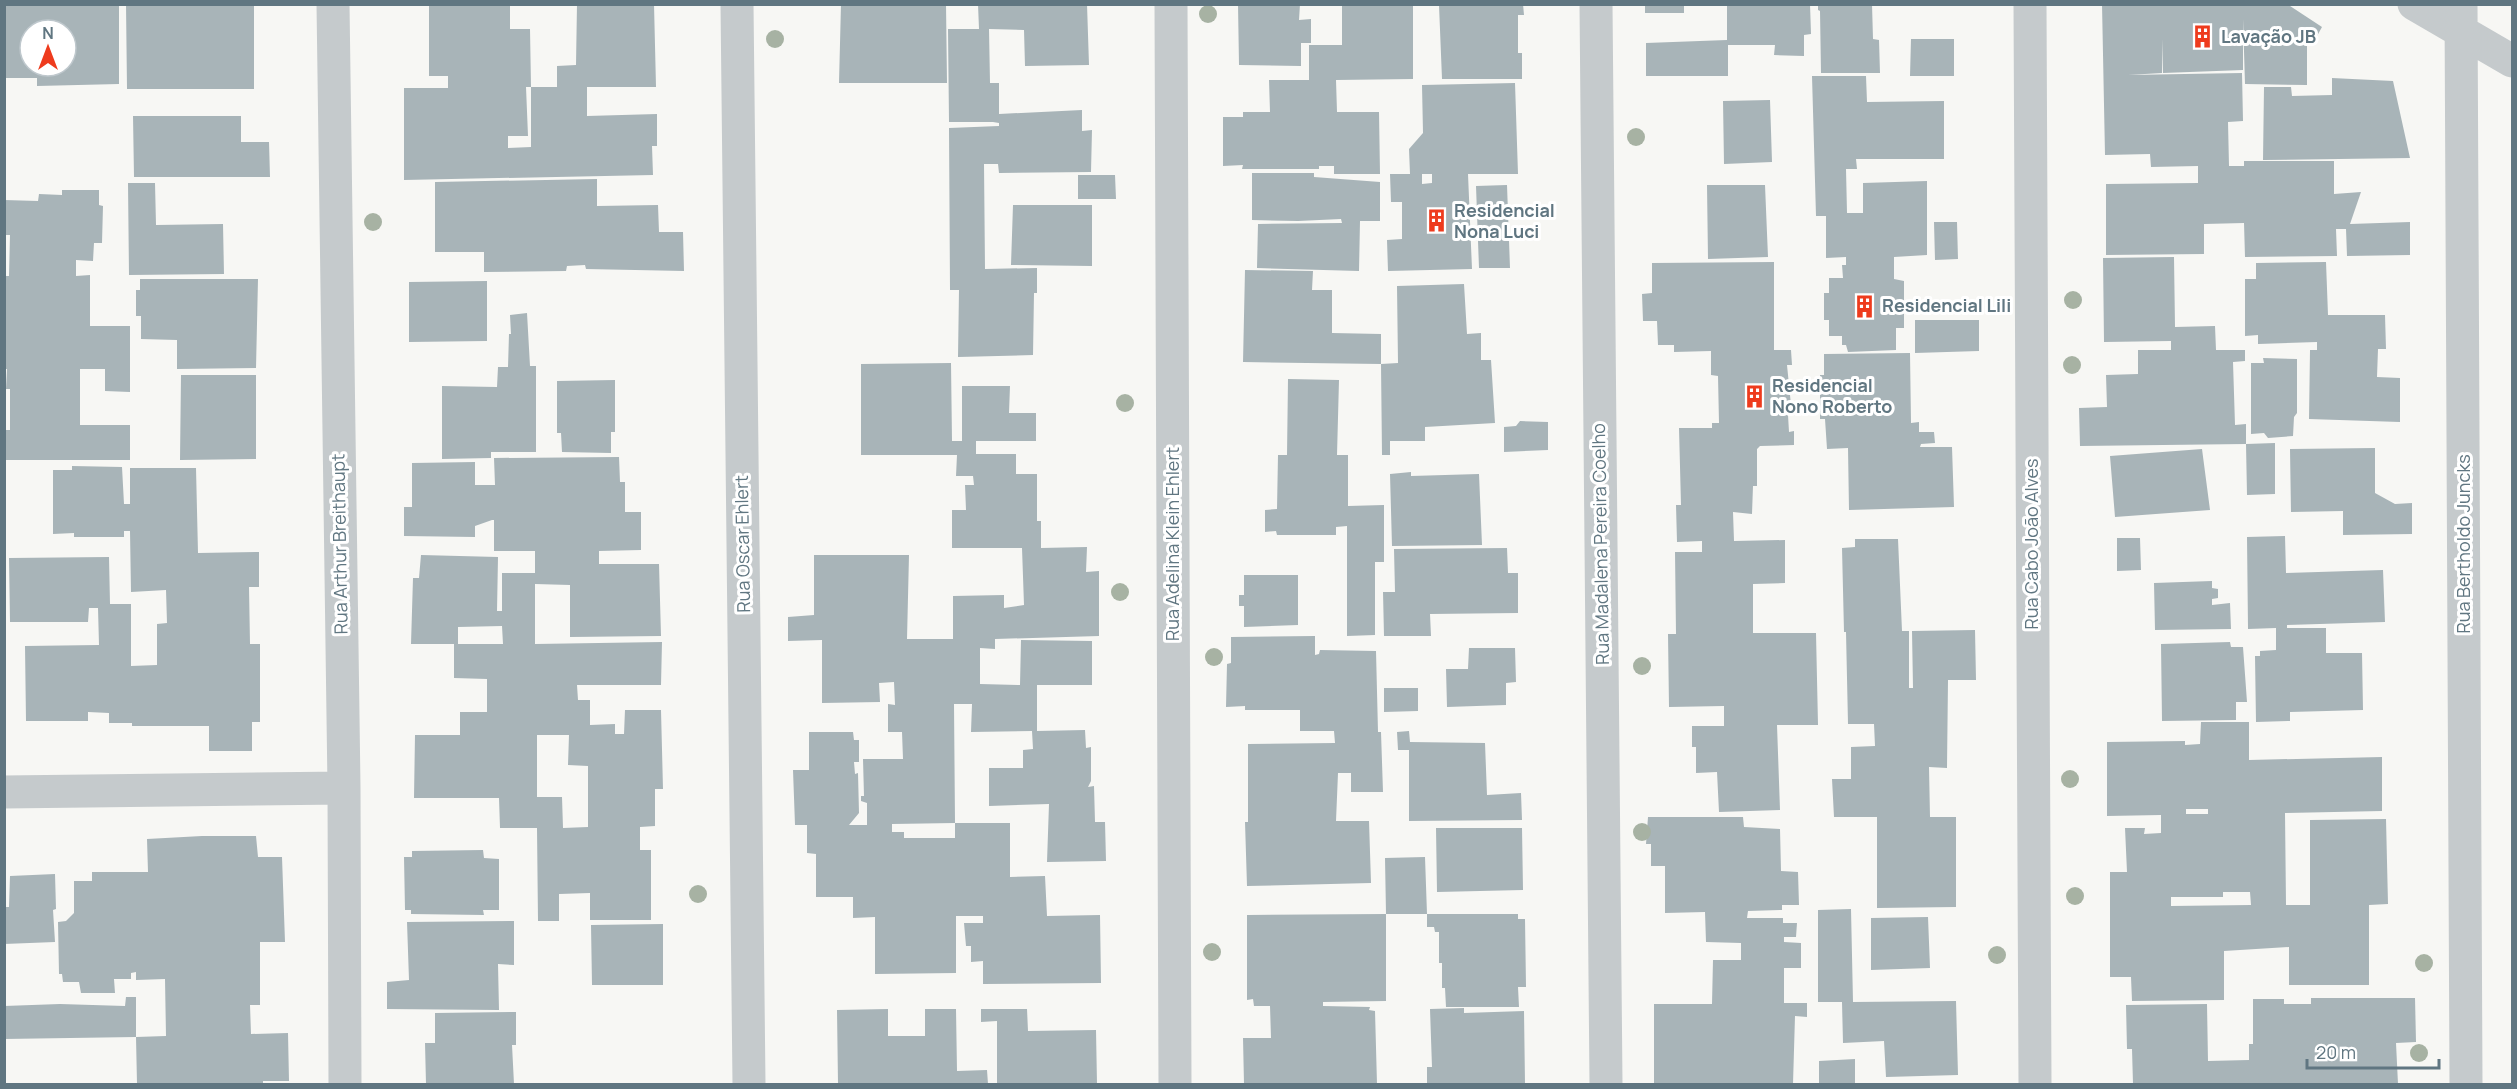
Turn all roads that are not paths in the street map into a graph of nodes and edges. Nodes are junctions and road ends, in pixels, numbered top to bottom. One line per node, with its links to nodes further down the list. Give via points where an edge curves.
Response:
1 (333, 4): 9 (street, Rua Arthur Breithaupt)
2 (738, 4): 12 (street, Rua Oscar Ehlert)
3 (1171, 4): 13 (street, Rua Adelina Klein Ehlert)
4 (1596, 4): 14 (street, Rua Madalena Pereira Coelho)
5 (2030, 4): 15 (street, Rua Cabo João Alves)
6 (2414, 4): 7 (street)
7 (2461, 18): 8 (street); 16 (street, Rua Bertholdo Juncks)
8 (2512, 61)
9 (344, 788): 10 (street); 11 (street, Rua Arthur Breithaupt)
10 (4, 792)
11 (345, 1084)
12 (749, 1084)
13 (1175, 1084)
14 (1606, 1084)
15 (2035, 1084)
16 (2466, 1084)

